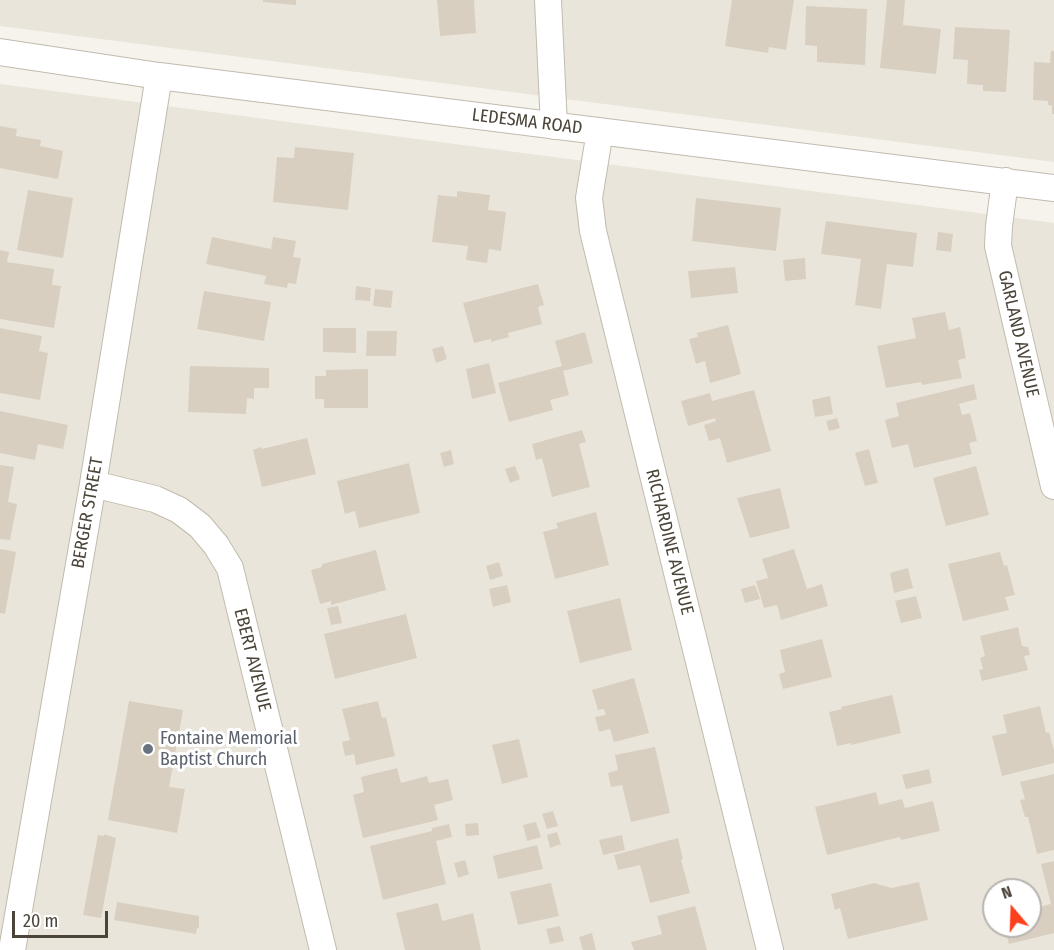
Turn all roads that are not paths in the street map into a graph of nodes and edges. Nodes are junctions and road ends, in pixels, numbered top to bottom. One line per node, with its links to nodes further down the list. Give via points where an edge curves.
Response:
1 (548, 0): 4 (street)
2 (0, 52): 3 (street, LEDESMA ROAD)
3 (159, 76): 4 (street, LEDESMA ROAD); 8 (street, BERGER STREET)
4 (554, 126): 5 (street, LEDESMA ROAD)
5 (600, 131): 6 (street, LEDESMA ROAD); 12 (street, RICHARDINE AVENUE, via 589,198 592,231)
6 (1005, 182): 7 (street, LEDESMA ROAD); 9 (street, GARLAND AVENUE, via 998,246)
7 (1054, 188)
8 (93, 484): 10 (street, BERGER STREET); 11 (street, EBERT AVENUE, via 155,499 178,510 206,532 230,568)
9 (1054, 486)
10 (12, 950)
11 (323, 950)
12 (770, 950)

